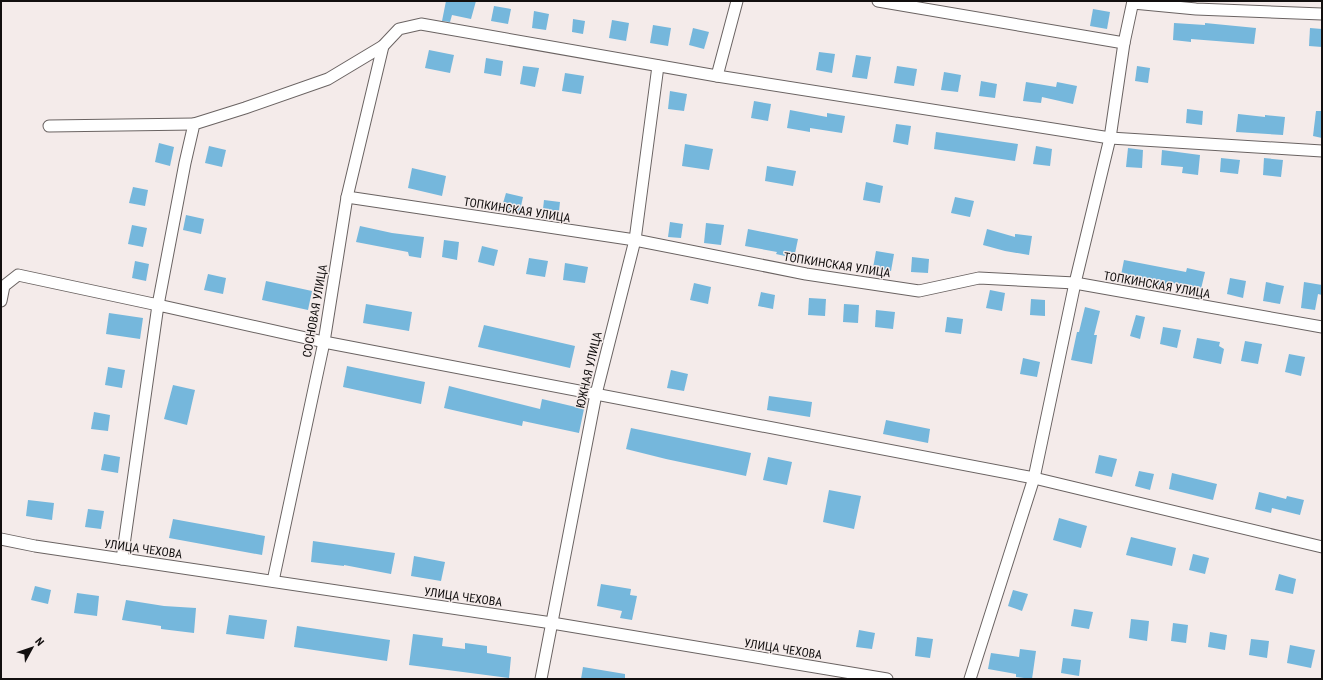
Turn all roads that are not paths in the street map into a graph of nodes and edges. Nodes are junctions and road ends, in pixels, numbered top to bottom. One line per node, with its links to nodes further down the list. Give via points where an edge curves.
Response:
1 (737, 1): 8 (street)
2 (878, 1): 5 (street)
3 (1133, 2): 4 (street, via 1196,9); 5 (street)
4 (1322, 14)
5 (1124, 42): 11 (street)
6 (383, 46): 7 (street, via 399,29 421,24); 9 (street, via 328,79); 13 (street, СОСНОВАЯ УЛИЦА)
7 (658, 66): 8 (street); 14 (street, ЮЖНАЯ УЛИЦА)
8 (717, 76): 11 (street)
9 (194, 124): 10 (street); 17 (street)
10 (49, 126)
11 (1110, 138): 12 (street); 15 (street)
12 (1322, 151)
13 (347, 197): 14 (street, ТОПКИНСКАЯ УЛИЦА); 19 (street, СОСНОВАЯ УЛИЦА)
14 (635, 240): 15 (street, ТОПКИНСКАЯ УЛИЦА, via 806,274 919,291 979,278); 20 (street, ЮЖНАЯ УЛИЦА)
15 (1074, 283): 18 (street, ТОПКИНСКАЯ УЛИЦА); 21 (street)
16 (1, 301): 17 (street, via 4,286 18,275)
17 (158, 305): 19 (street); 24 (street)
18 (1322, 327)
19 (324, 342): 20 (street); 25 (street, СОСНОВАЯ УЛИЦА)
20 (596, 394): 21 (street); 26 (street, ЮЖНАЯ УЛИЦА)
21 (1034, 478): 23 (street); 29 (street)
22 (1, 539): 24 (street, УЛИЦА ЧЕХОВА)
23 (1322, 547)
24 (122, 559): 25 (street, УЛИЦА ЧЕХОВА)
25 (273, 581): 26 (street, УЛИЦА ЧЕХОВА)
26 (552, 623): 27 (street, ЮЖНАЯ УЛИЦА); 28 (street, УЛИЦА ЧЕХОВА)
27 (541, 679)
28 (887, 679)
29 (970, 679)

